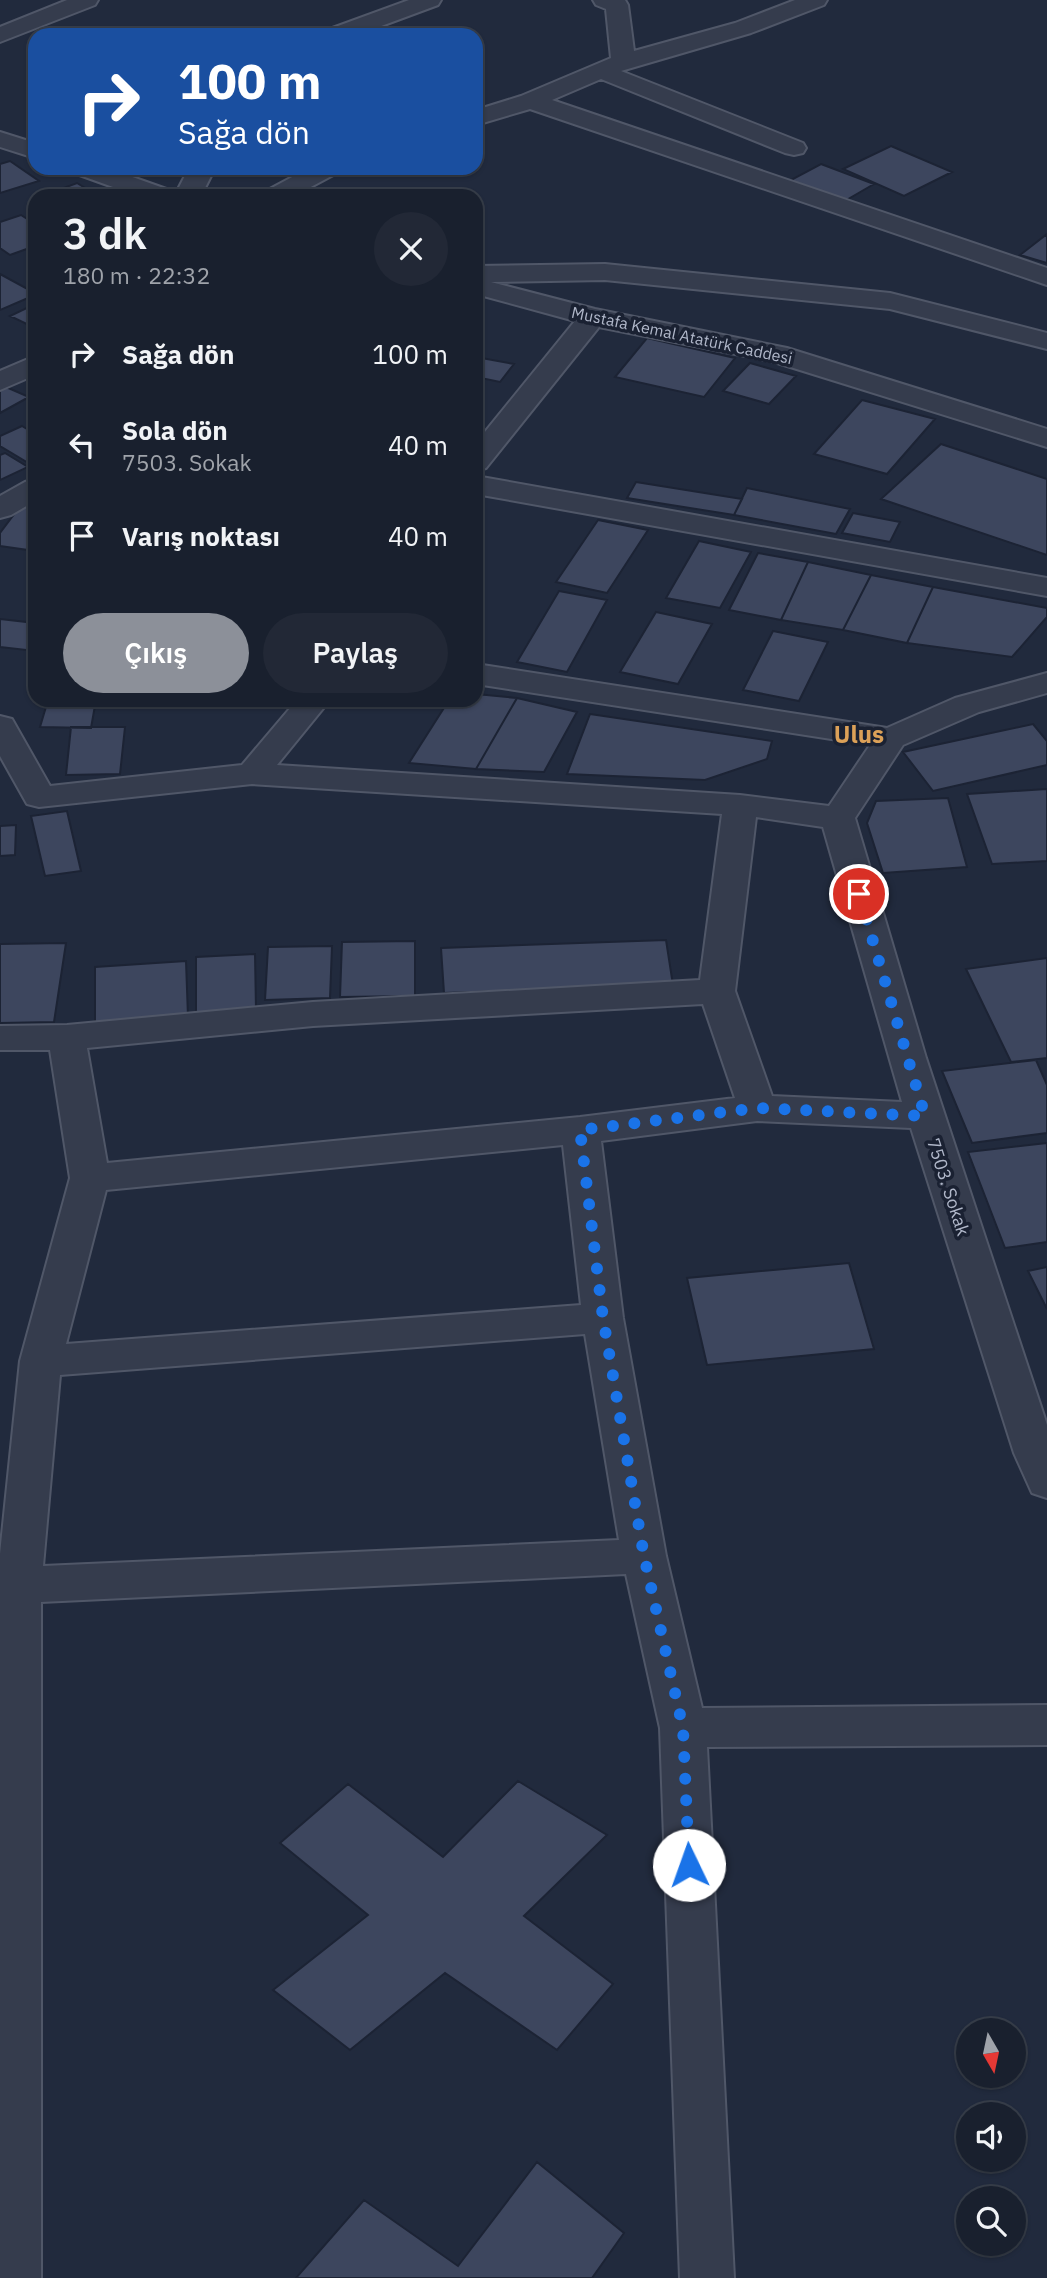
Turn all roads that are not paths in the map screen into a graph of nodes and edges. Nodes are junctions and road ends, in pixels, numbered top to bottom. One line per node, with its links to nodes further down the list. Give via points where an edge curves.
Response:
1 (87, 0): 8 (street)
2 (430, 0): 6 (street)
3 (604, 0): 9 (street, via 617,5)
4 (741, 0): 7 (street)
5 (816, 0): 7 (street)
6 (354, 28)
7 (743, 28): 9 (street)
8 (0, 35)
9 (612, 66): 10 (street); 13 (street)
10 (530, 101): 11 (street); 20 (street)
11 (483, 116)
12 (0, 139): 14 (street)
13 (794, 148)
14 (28, 149)
15 (103, 175): 17 (street)
16 (315, 175): 18 (street)
17 (143, 189)
18 (288, 189)
19 (483, 274): 23 (street, via 605,272 890,301)
20 (1047, 277)
21 (483, 288): 22 (street, Mustafa Kemal Atatürk Caddesi)
22 (592, 317): 26 (street, Mustafa Kemal Atatürk Caddesi, via 777,354); 27 (street)
23 (1047, 341)
24 (28, 368): 25 (street)
25 (0, 382)
26 (1047, 438)
27 (483, 453)
28 (483, 486): 31 (street)
29 (28, 492): 30 (street)
30 (0, 509)
31 (1047, 587)
32 (483, 675): 36 (street)
33 (1047, 683): 36 (street, via 967,705)
34 (308, 707): 37 (street)
35 (0, 726): 37 (street, via 38,797)
36 (891, 738): 39 (street)
37 (252, 774): 38 (street)
38 (740, 805): 39 (street); 40 (street)
39 (838, 818): 44 (street, 7503. Sokak)
40 (717, 991): 41 (street, via 313,1014); 43 (street)
41 (67, 1037): 42 (street); 46 (street)
42 (0, 1038)
43 (757, 1108): 44 (street); 45 (street)
44 (925, 1116): 49 (street, 7503. Sokak)
45 (580, 1130): 46 (street); 47 (street)
46 (90, 1178): 48 (street)
47 (603, 1318): 48 (street); 50 (street)
48 (41, 1361): 51 (street)
49 (1047, 1481)
50 (644, 1556): 51 (street); 53 (street)
51 (10, 1586): 54 (street)
52 (1047, 1725): 53 (street)
53 (683, 1728): 56 (street)
54 (9, 2054): 55 (street)
55 (15, 2278)
56 (707, 2278)

